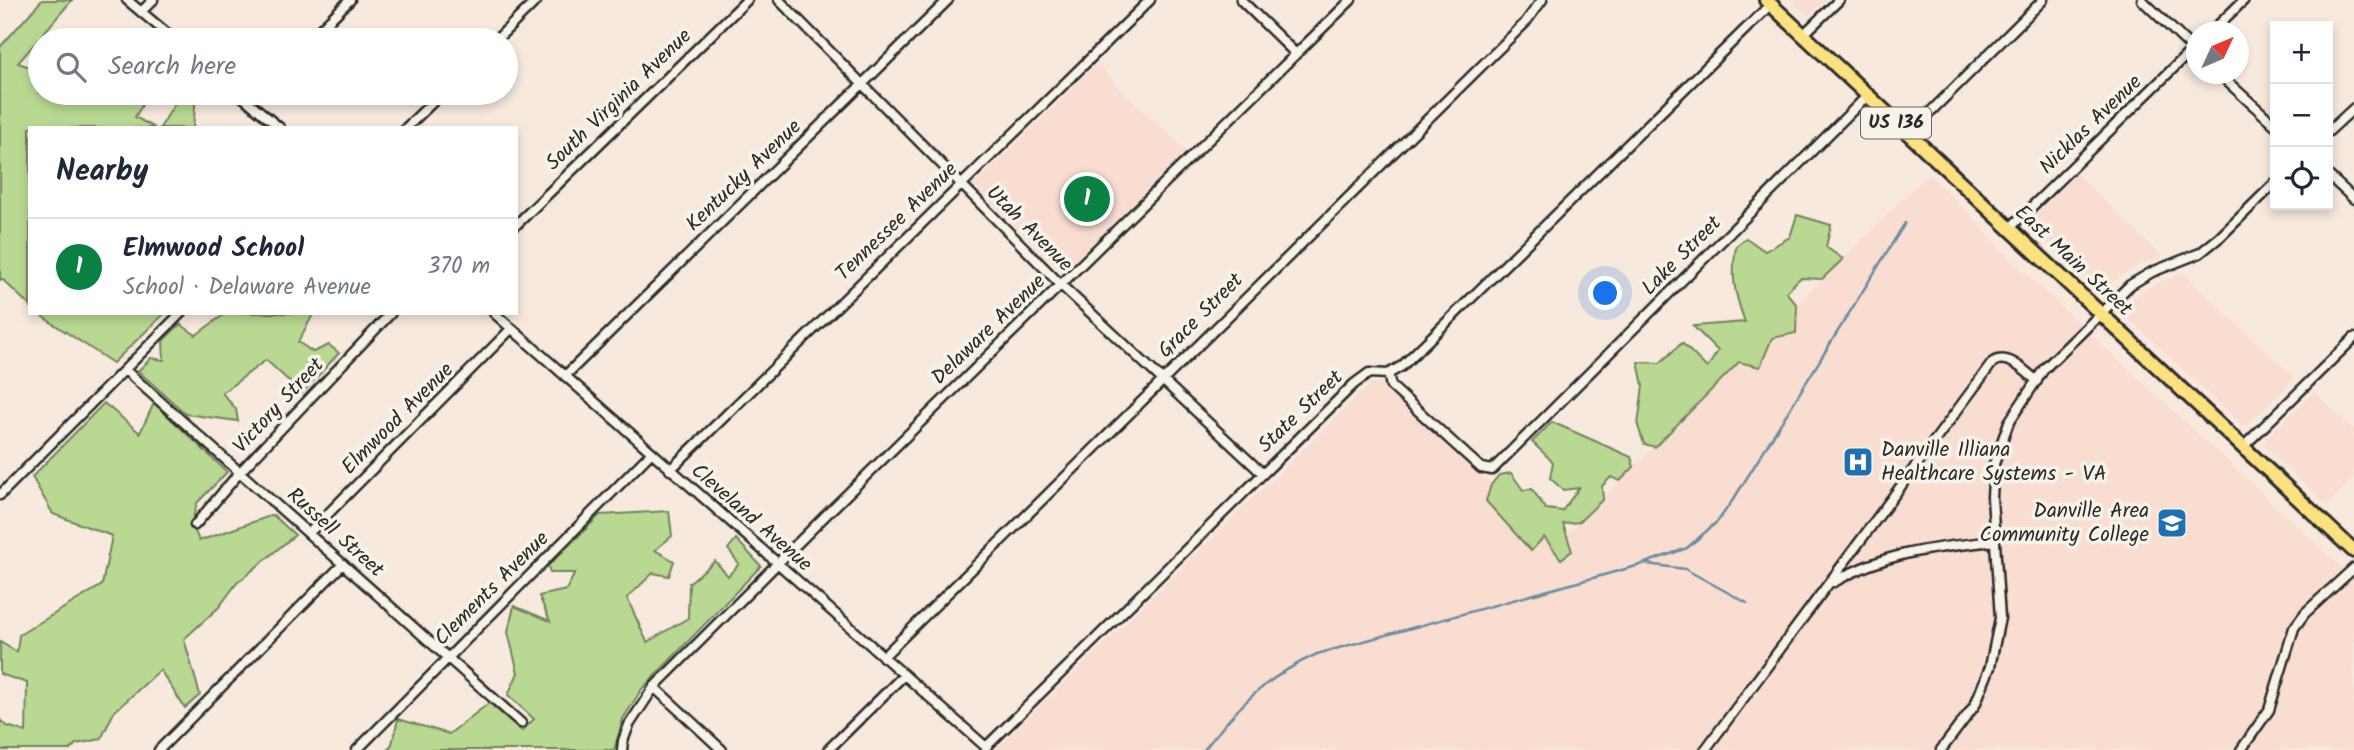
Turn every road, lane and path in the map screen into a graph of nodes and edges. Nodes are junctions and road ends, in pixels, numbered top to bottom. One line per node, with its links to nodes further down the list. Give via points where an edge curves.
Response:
1 (127, 0): 17 (street)
2 (153, 0): 17 (street)
3 (350, 0): 20 (street)
4 (537, 0): 21 (street)
5 (747, 0): 41 (street, South Virginia Avenue)
6 (779, 0): 26 (street, Utah Avenue)
7 (948, 0): 26 (street, Kentucky Avenue)
8 (1150, 0): 38 (street, Tennessee Avenue)
9 (1241, 0): 24 (street)
10 (1351, 0): 24 (street, Delaware Avenue)
11 (1542, 0): 53 (street, Grace Street, via 1525,23)
12 (1839, 0): 22 (street)
13 (2043, 0): 36 (street)
14 (2142, 0): 23 (street)
15 (2244, 0): 18 (street)
16 (1768, 2): 22 (main road, East Main Street / US 136); 51 (street, State Street, via 1412,356)
17 (141, 12): 19 (street)
18 (2222, 21)
19 (160, 28)
20 (321, 28)
21 (508, 28)
22 (1803, 35): 28 (main road, East Main Street / US 136)
23 (2186, 41)
24 (1296, 54): 43 (street, Delaware Avenue)
25 (2186, 58): 42 (street, Nicklas Avenue)
26 (863, 84): 38 (street, Utah Avenue); 52 (street, Kentucky Avenue)
27 (2231, 84): 32 (street)
28 (1867, 96): 36 (main road, East Main Street / US 136); 51 (street, Lake Street, via 1492,470 1481,468 1391,386)
29 (253, 105): 33 (street)
30 (430, 105): 34 (street)
31 (2354, 108): 35 (street)
32 (2270, 120)
33 (278, 126)
34 (408, 126)
35 (2333, 127)
36 (1908, 134): 42 (main road, East Main Street / US 136)
37 (2333, 180): 40 (street)
38 (961, 184): 43 (street, Utah Avenue); 57 (street, Tennessee Avenue)
39 (2270, 188): 44 (street, via 2200,253 2130,285)
40 (2354, 199)
41 (518, 223)
42 (2010, 228): 44 (main road, East Main Street / US 136)
43 (1060, 285): 53 (street, Utah Avenue); 65 (street, Delaware Avenue)
44 (2100, 313): 54 (street); 55 (main road, East Main Street / US 136)
45 (179, 315): 50 (street)
46 (389, 315): 58 (street, Victory Street)
47 (496, 315): 48 (street, Cleveland Avenue)
48 (512, 329): 52 (street, Cleveland Avenue); 62 (street, Elmwood Avenue)
49 (2354, 338): 55 (street)
50 (125, 370): 58 (street, Russell Street); 60 (street)
51 (1388, 374): 59 (street, State Street, via 1369,373 1354,384)
52 (565, 376): 56 (street, Cleveland Avenue)
53 (1161, 380): 59 (street, Utah Avenue); 69 (street, Grace Street)
54 (2037, 381): 63 (street, via 2010,422 1996,455); 68 (street, via 2006,360 1993,362)
55 (2243, 447): 64 (main road, East Main Street / US 136)
56 (651, 453): 57 (street, Cleveland Avenue); 70 (street, Clements Avenue)
57 (670, 470): 65 (street, Cleveland Avenue)
58 (240, 472): 61 (street, Victory Street); 62 (street, Russell Street)
59 (1263, 474): 74 (street, State Street)
60 (0, 495)
61 (195, 525)
62 (309, 533): 66 (street, Russell Street)
63 (1994, 541): 68 (street, via 1892,556); 81 (street, via 2000,618 1990,667 1975,705)
64 (2354, 551)
65 (776, 563): 69 (street, Cleveland Avenue); 72 (street, Delaware Avenue)
66 (343, 564): 70 (street, Russell Street); 75 (street)
67 (2354, 568): 82 (street, via 2294,628 2269,710)
68 (1829, 586): 80 (street)
69 (883, 657): 71 (street, Cleveland Avenue)
70 (449, 658): 73 (street, Russell Street); 76 (street, Clements Avenue)
71 (903, 676): 74 (street, Cleveland Avenue); 79 (street)
72 (654, 687): 77 (street, via 629,725); 78 (street)
73 (521, 723)
74 (986, 747)
75 (159, 750)
76 (357, 750)
77 (622, 750)
78 (722, 750)
79 (828, 750)
80 (1705, 750)
81 (1941, 750)
82 (2241, 750)

